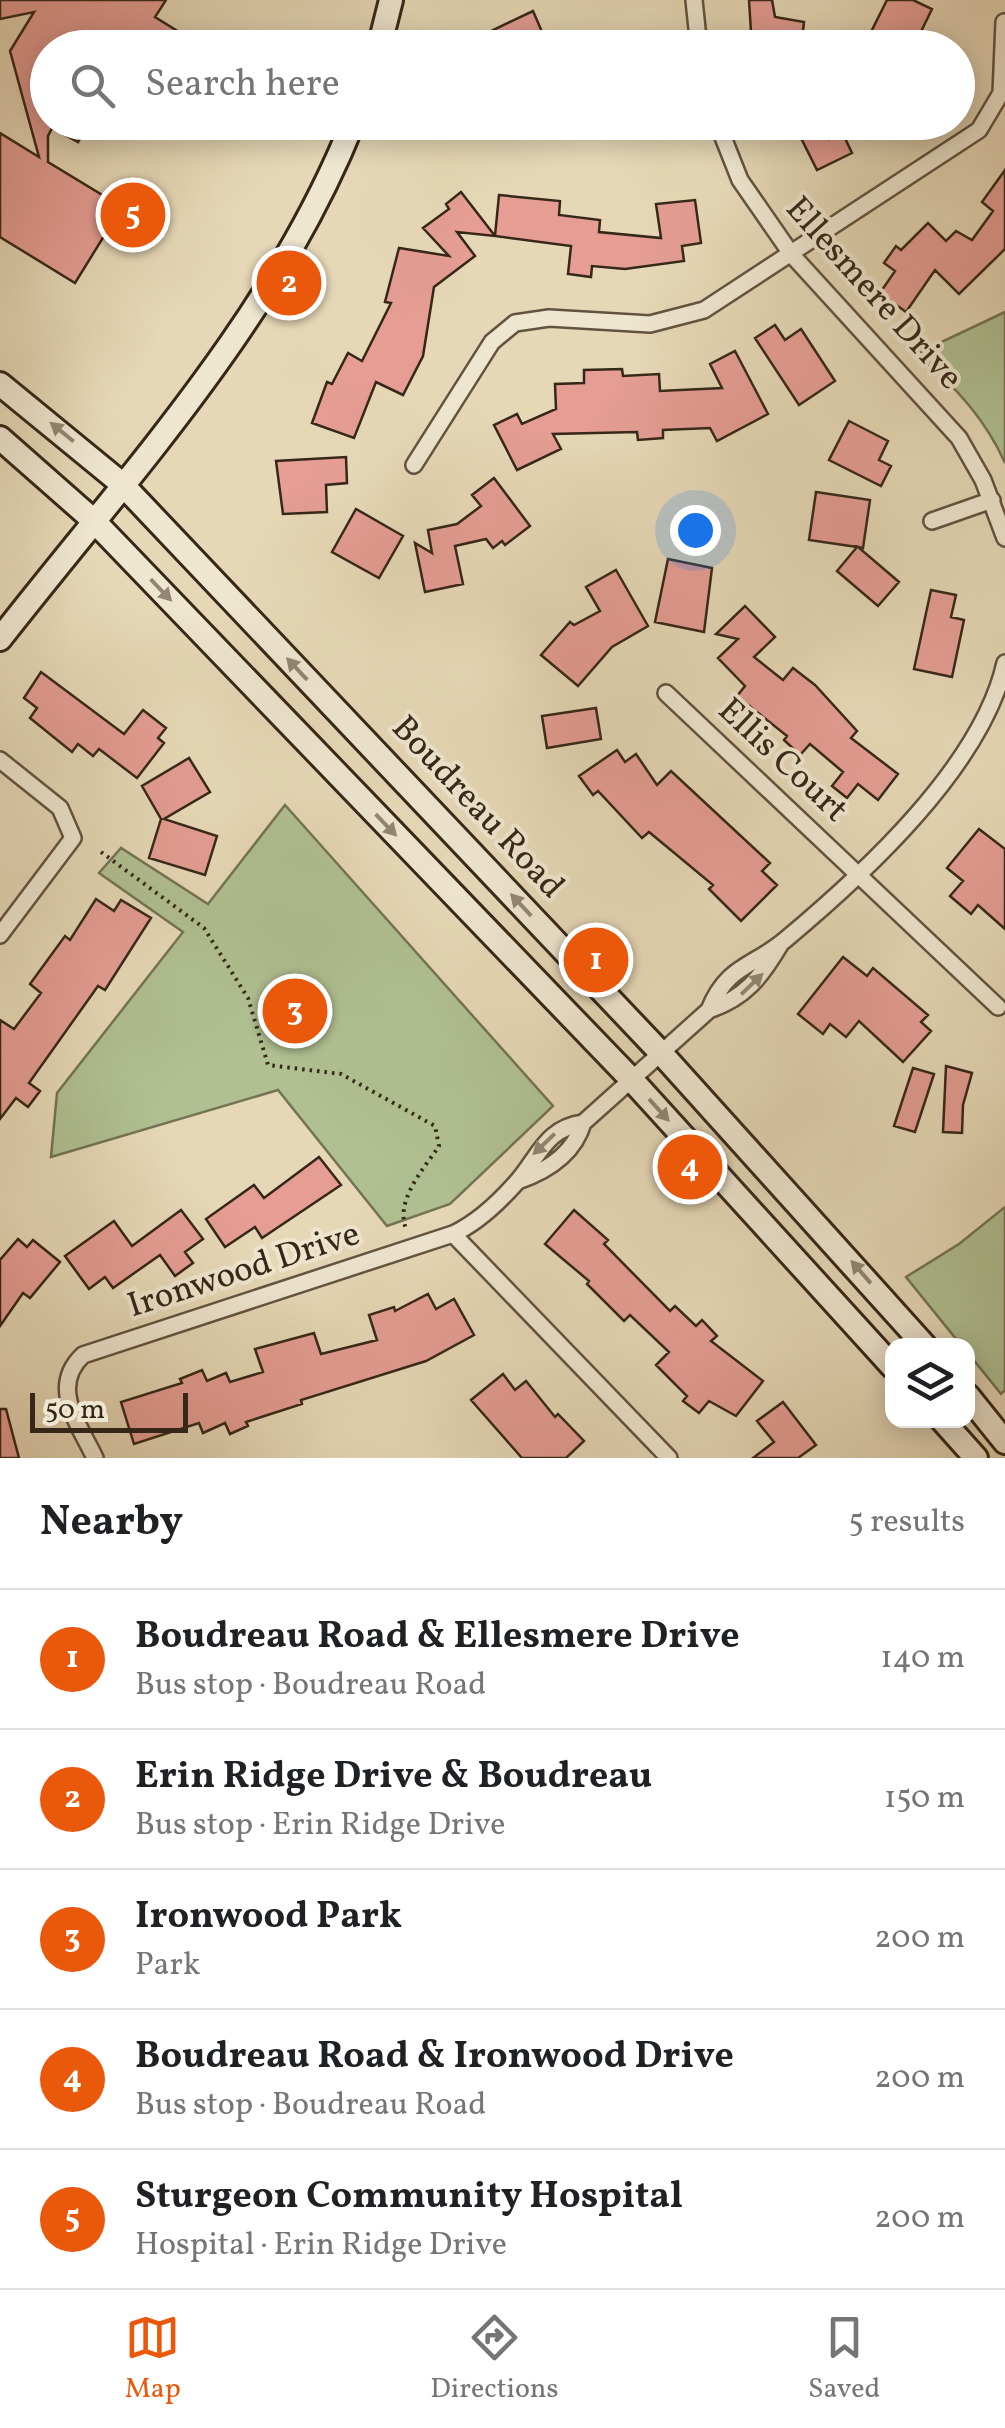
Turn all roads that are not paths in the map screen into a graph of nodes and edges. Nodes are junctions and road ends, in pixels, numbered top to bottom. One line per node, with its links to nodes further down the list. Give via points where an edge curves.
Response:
1 (391, 0): 4 (main road)
2 (694, 0): 5 (street)
3 (1004, 22): 6 (street, via 1001,93)
4 (384, 30)
5 (697, 30)
6 (975, 133)
7 (344, 140): 14 (main road, via 272,288)
8 (724, 140): 10 (street, Ellesmere Drive, via 740,180)
9 (964, 140): 10 (street)
10 (792, 256): 13 (street, via 720,301 672,321 515,323 492,342); 15 (street, Ellesmere Drive, via 944,418)
11 (0, 384): 14 (main road, Boudreau Road, one-way to 11)
12 (0, 438): 16 (main road)
13 (414, 464)
14 (122, 484): 16 (main road); 26 (main road, Boudreau Road, one-way to 14)
15 (992, 500): 17 (street); 18 (street, Ellesmere Drive)
16 (94, 520): 19 (main road); 27 (main road, one-way to 27)
17 (932, 521)
18 (1005, 538)
19 (0, 639)
20 (1005, 663): 23 (street, via 962,758)
21 (666, 693): 23 (street, Ellis Court)
22 (0, 760): 24 (street, via 60,808 73,838)
23 (857, 873): 25 (street, Ellis Court); 26 (street, via 782,943 718,986 709,1010)
24 (0, 935)
25 (998, 1007)
26 (661, 1054): 27 (street, Ironwood Drive); 29 (main road, Boudreau Road, one-way to 26)
27 (631, 1079): 28 (street, Ironwood Drive, via 582,1123 553,1135 518,1181); 30 (main road, one-way to 30)
28 (453, 1234): 34 (street, Ironwood Drive, via 82,1355 66,1391); 35 (street)
29 (918, 1338)
30 (885, 1358)
31 (975, 1405): 33 (main road)
32 (949, 1428): 36 (main road)
33 (1005, 1442)
34 (95, 1458)
35 (669, 1458)
36 (976, 1458)

